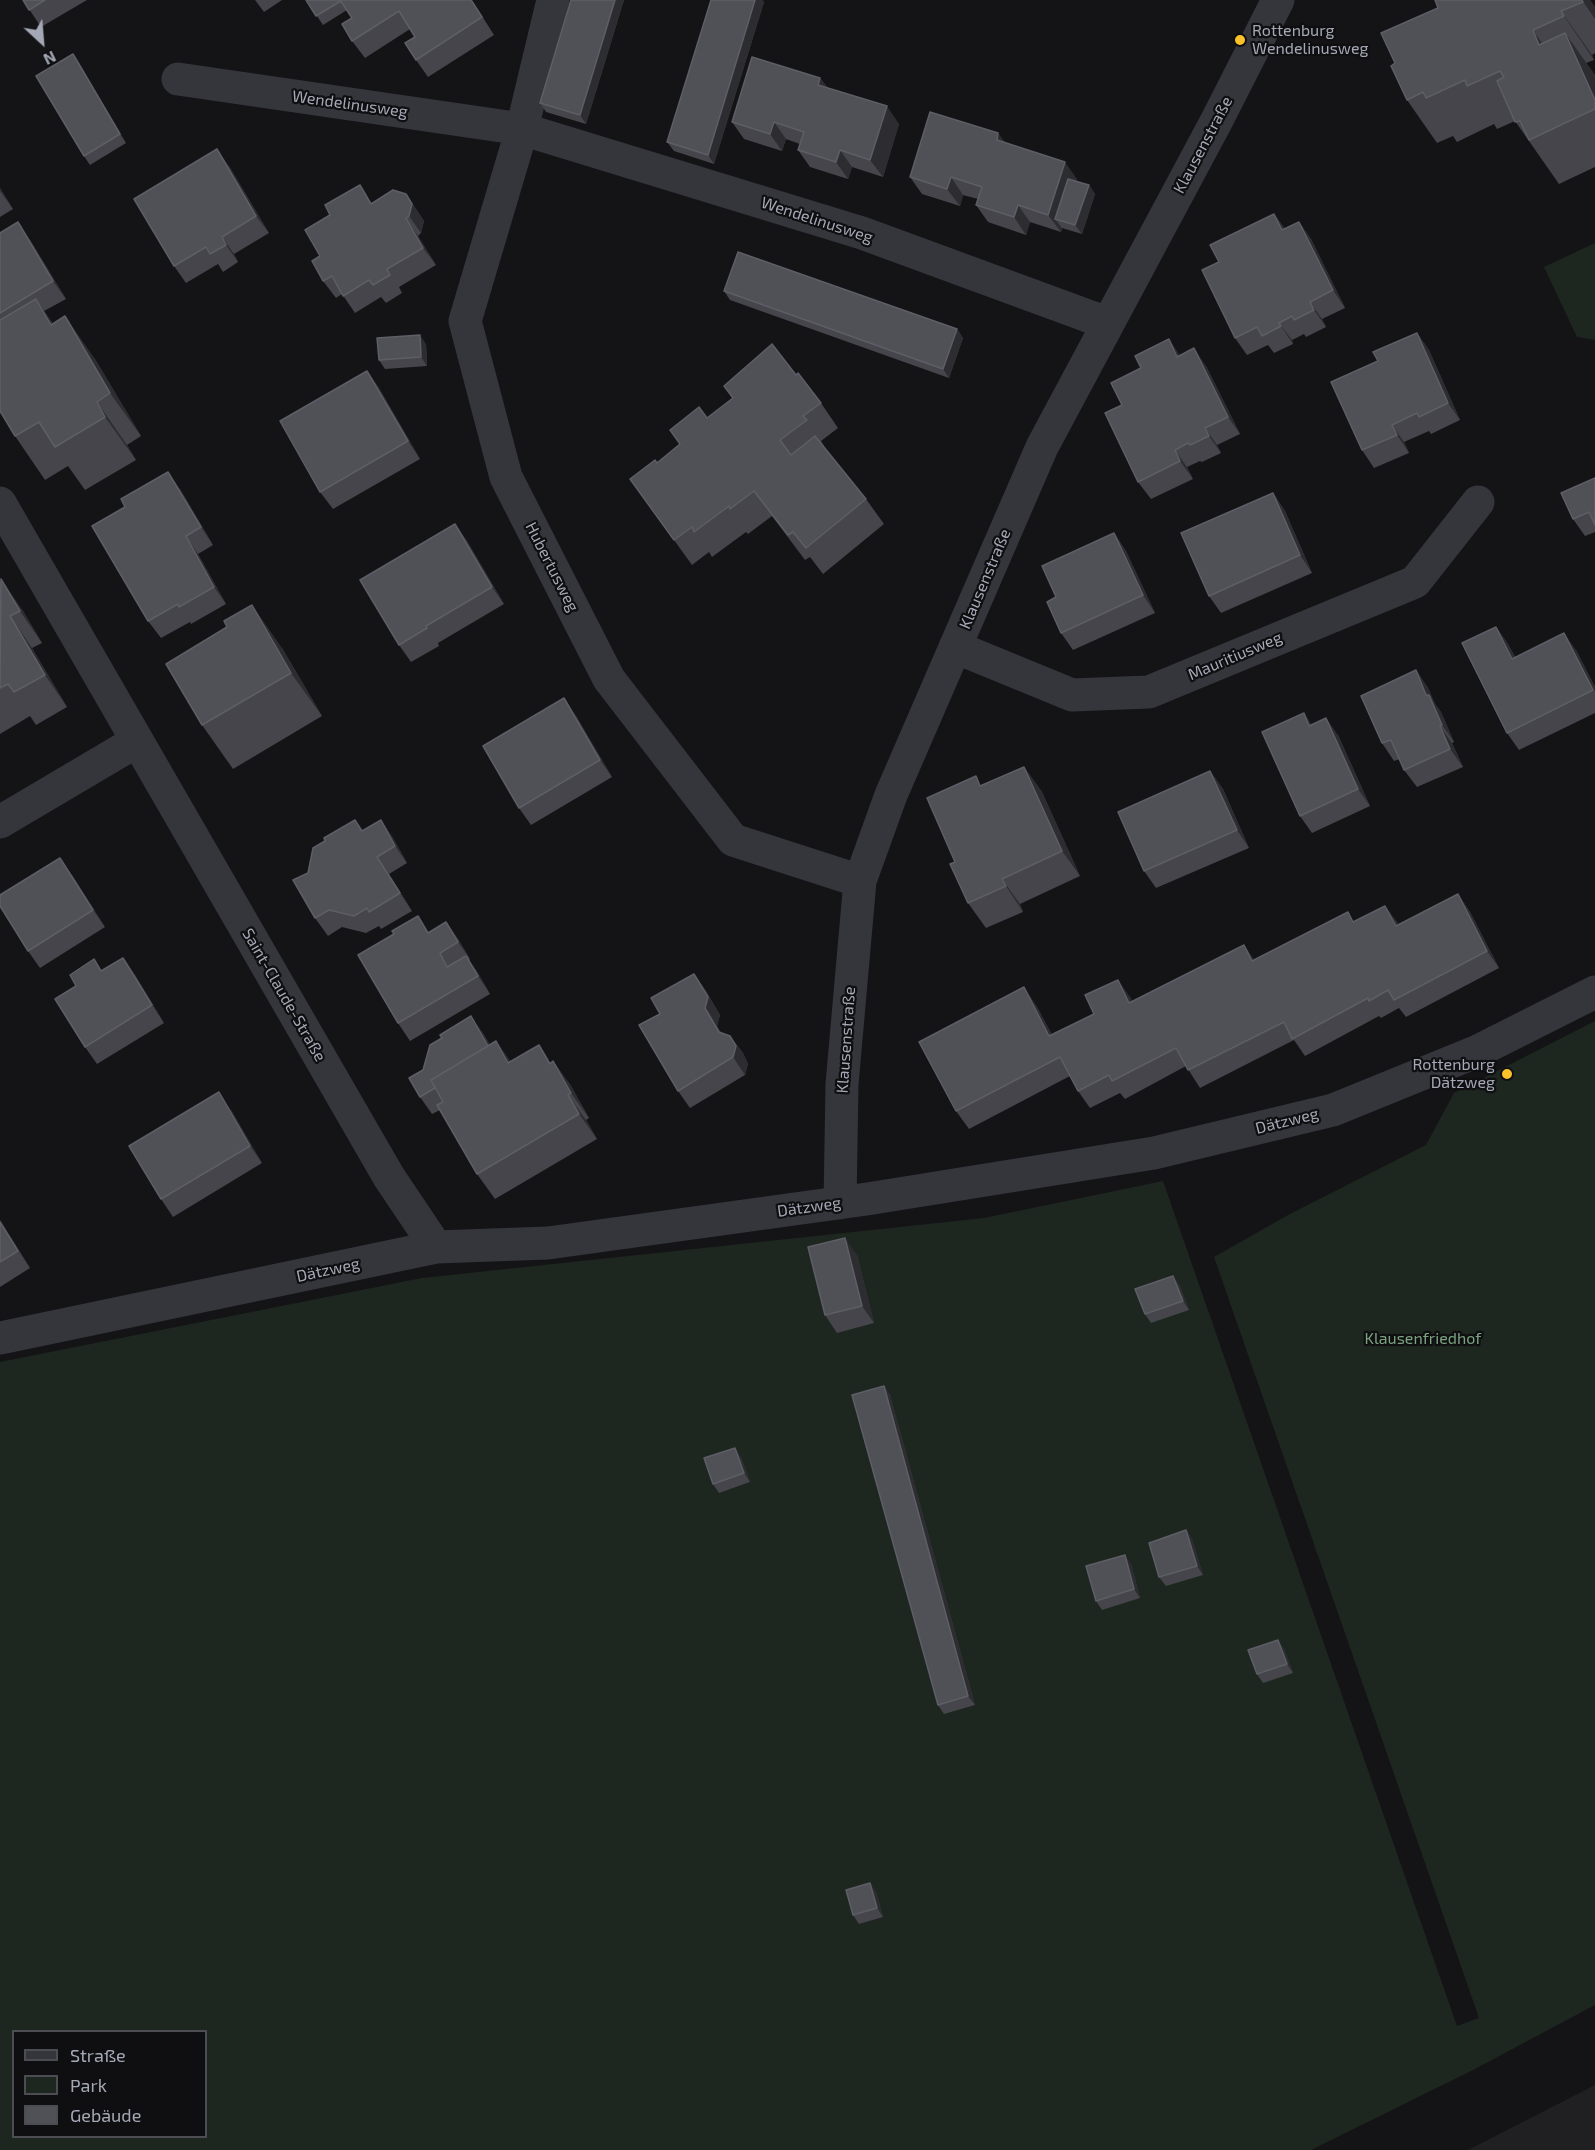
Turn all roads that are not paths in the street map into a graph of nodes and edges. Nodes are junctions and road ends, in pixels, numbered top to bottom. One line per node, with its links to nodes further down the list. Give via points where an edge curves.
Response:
1 (553, 0): 4 (street)
2 (1278, 0): 5 (street, Klausenstraße)
3 (178, 79): 4 (street, Wendelinusweg)
4 (522, 129): 5 (street, Wendelinusweg, via 862,234); 11 (street, Hubertusweg, via 465,321 506,477 609,679 733,840)
5 (1107, 323): 8 (street, Klausenstraße, via 1042,447)
6 (1478, 502): 8 (street, Mauritiusweg, via 1415,582 1149,692 1072,695)
7 (0, 503): 9 (street, Saint-Claude-Straße)
8 (955, 647): 11 (street, Klausenstraße, via 891,795)
9 (137, 741): 10 (street); 14 (street, Saint-Claude-Straße, via 389,1178)
10 (0, 822)
11 (860, 881): 13 (street, Klausenstraße, via 842,1084)
12 (1595, 992): 13 (street, Dätzweg, via 1478,1051 1333,1110 1154,1153)
13 (840, 1203): 14 (street, Dätzweg, via 548,1243)
14 (436, 1247): 15 (street, Dätzweg)
15 (0, 1338)

